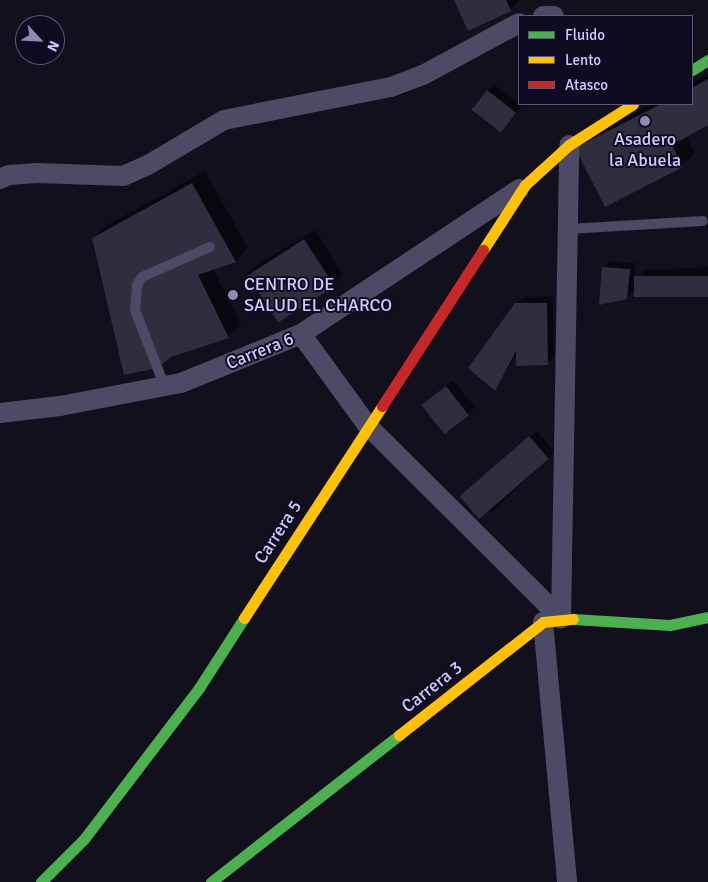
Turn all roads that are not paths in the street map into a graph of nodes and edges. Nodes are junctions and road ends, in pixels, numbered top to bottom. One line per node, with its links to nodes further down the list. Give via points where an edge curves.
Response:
1 (518, 24): 6 (street, via 424,75 391,87 224,120 148,165 123,176 37,173 9,174)
2 (708, 60): 3 (street)
3 (693, 69)
4 (631, 105): 5 (street, Carrera 6)
5 (569, 145): 7 (street, Carrera 6); 9 (street)
6 (0, 179)
7 (525, 186): 11 (street, Carrera 6); 14 (street, Carrera 5)
8 (703, 221): 9 (lane)
9 (568, 229): 16 (street)
10 (210, 247): 12 (lane, via 142,277 137,285 135,310)
11 (301, 334): 12 (street, Carrera 6, via 181,382); 14 (street)
12 (164, 385): 13 (street, Carrera 6, via 60,406)
13 (0, 413)
14 (366, 425): 16 (street); 17 (street, Carrera 5, via 199,688 84,839)
15 (708, 617): 16 (street, via 670,625)
16 (552, 620): 18 (street, Carrera 3); 19 (street)
17 (41, 882)
18 (211, 882)
19 (567, 882)

